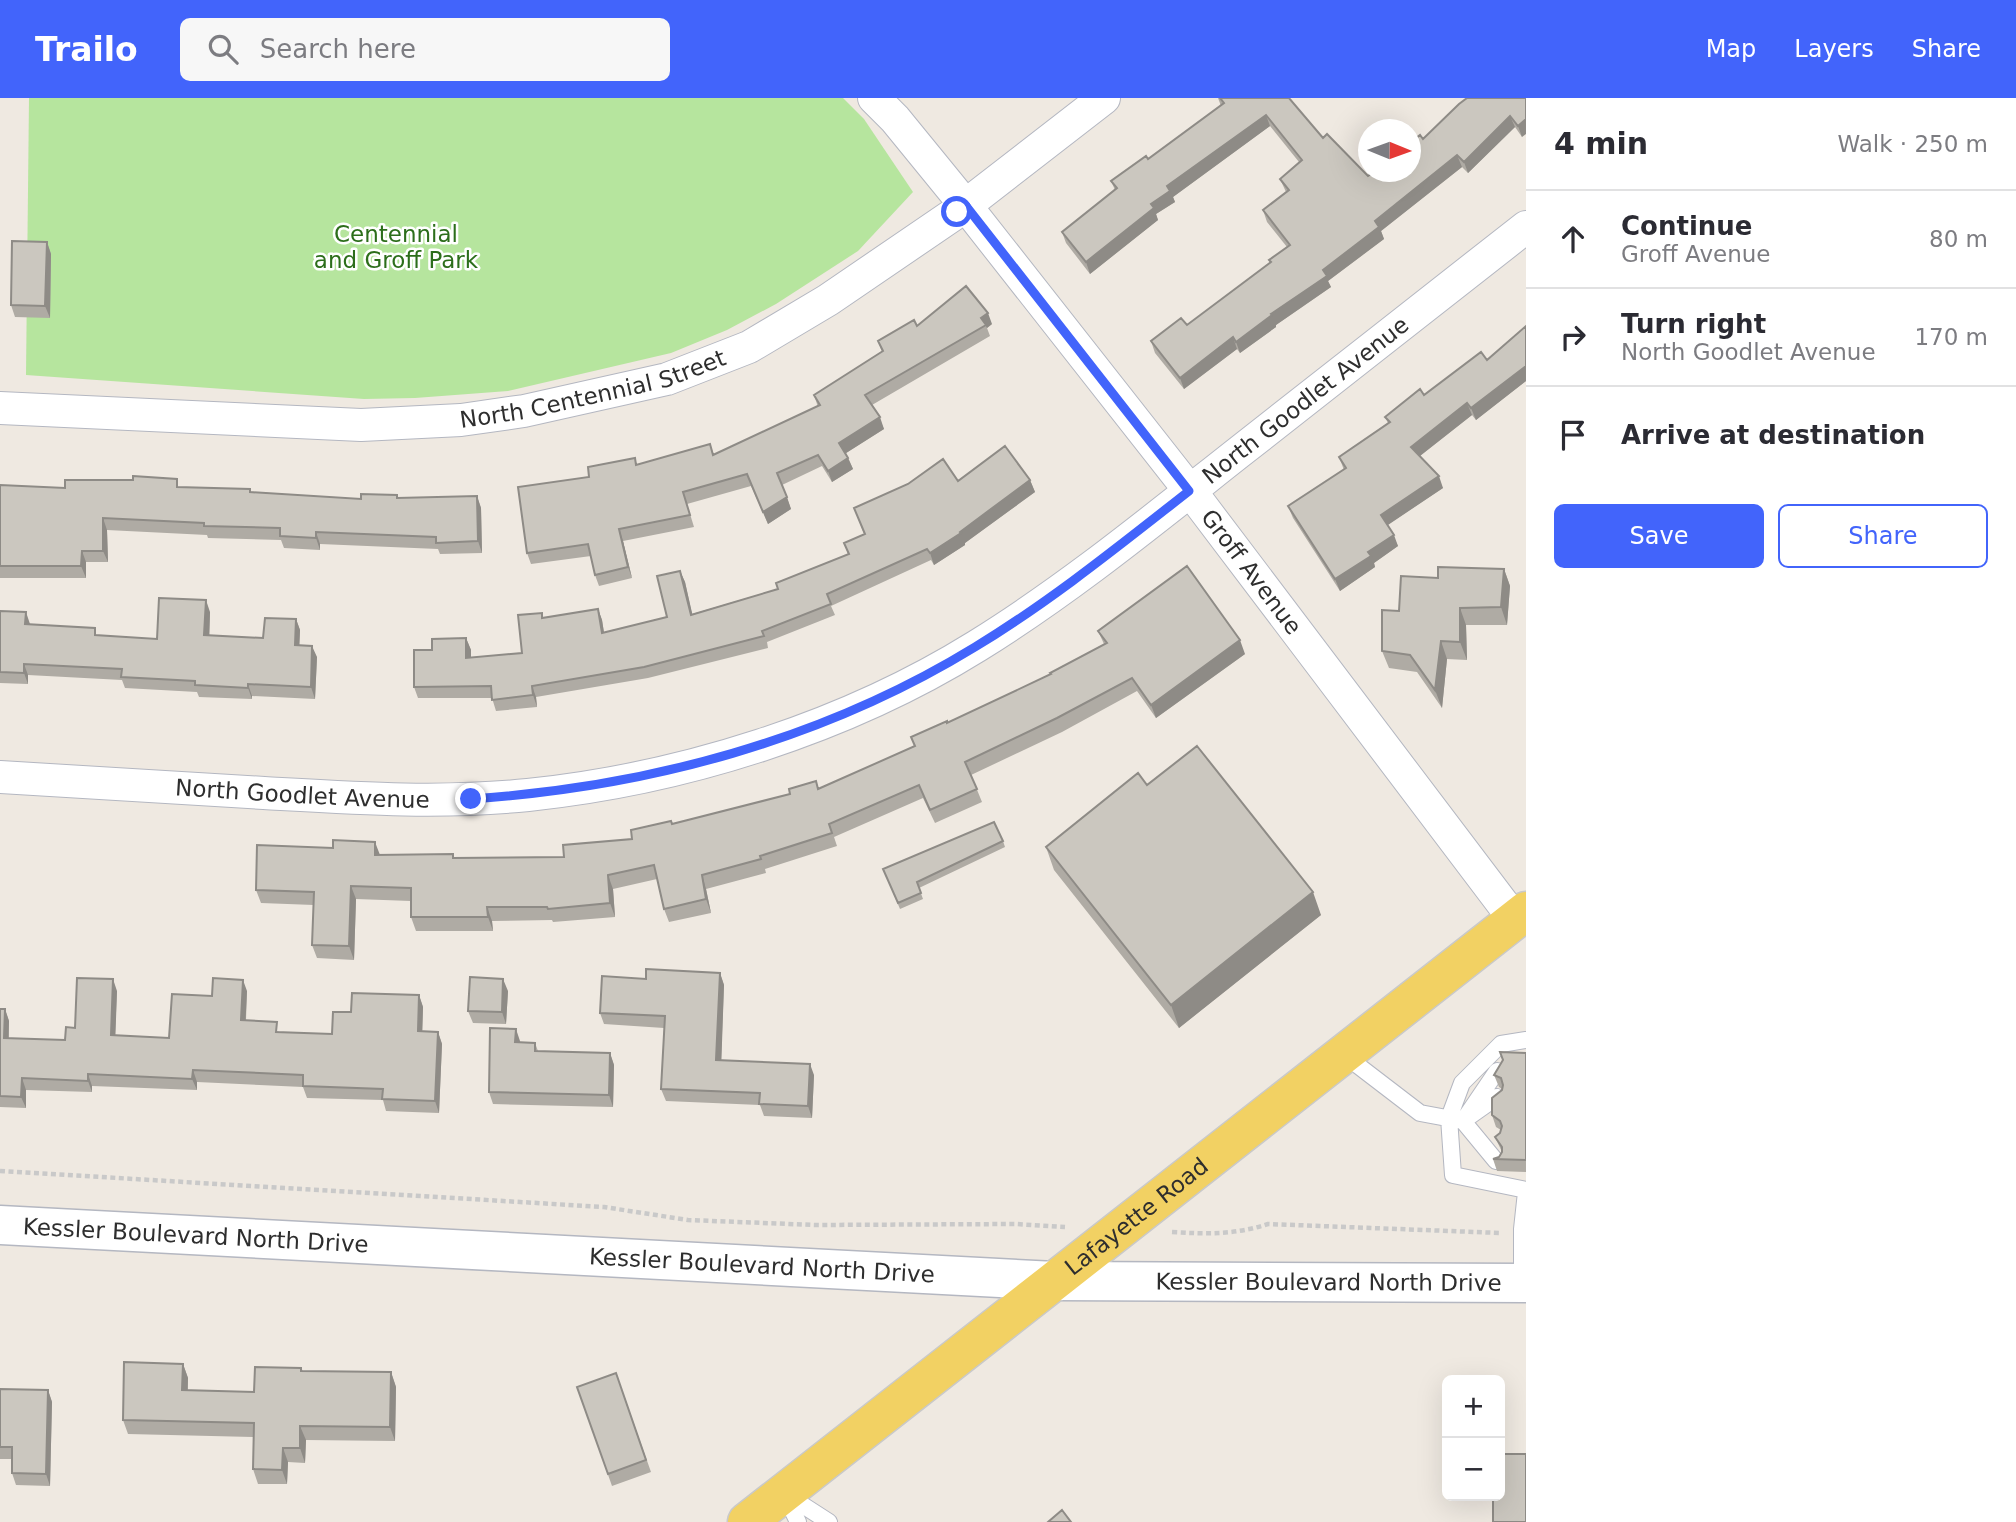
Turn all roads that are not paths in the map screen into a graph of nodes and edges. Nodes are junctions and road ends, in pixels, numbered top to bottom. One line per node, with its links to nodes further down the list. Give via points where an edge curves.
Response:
1 (874, 98): 3 (street, Groff Avenue)
2 (1104, 98): 3 (street, North Centennial Street)
3 (966, 206): 5 (street, North Centennial Street, via 828,300 749,346 667,379 524,411 461,420 361,425); 6 (street, Groff Avenue)
4 (1526, 227): 6 (street, North Goodlet Avenue)
5 (0, 408)
6 (1189, 491): 7 (street, North Goodlet Avenue, via 1021,618 916,680 791,734 659,773 531,794 412,800); 8 (street, Groff Avenue)
7 (0, 777)
8 (1522, 922): 10 (main road, Lafayette Road)
9 (1526, 1040): 13 (lane, via 1502,1044 1462,1083)
10 (1343, 1054): 13 (lane, via 1420,1113); 18 (main road, Lafayette Road)
11 (1497, 1071): 13 (lane)
12 (1497, 1097): 13 (lane)
13 (1456, 1120): 14 (lane); 15 (lane); 16 (lane, via 1453,1175)
14 (1496, 1139)
15 (1496, 1161)
16 (1526, 1191): 19 (lane)
17 (0, 1225): 18 (main road, Kessler Boulevard North Drive)
18 (1055, 1281): 19 (main road, Kessler Boulevard North Drive); 20 (main road, Lafayette Road)
19 (1524, 1283)
20 (791, 1508): 21 (main road, Lafayette Road); 22 (lane)
21 (747, 1522)
22 (829, 1522)

